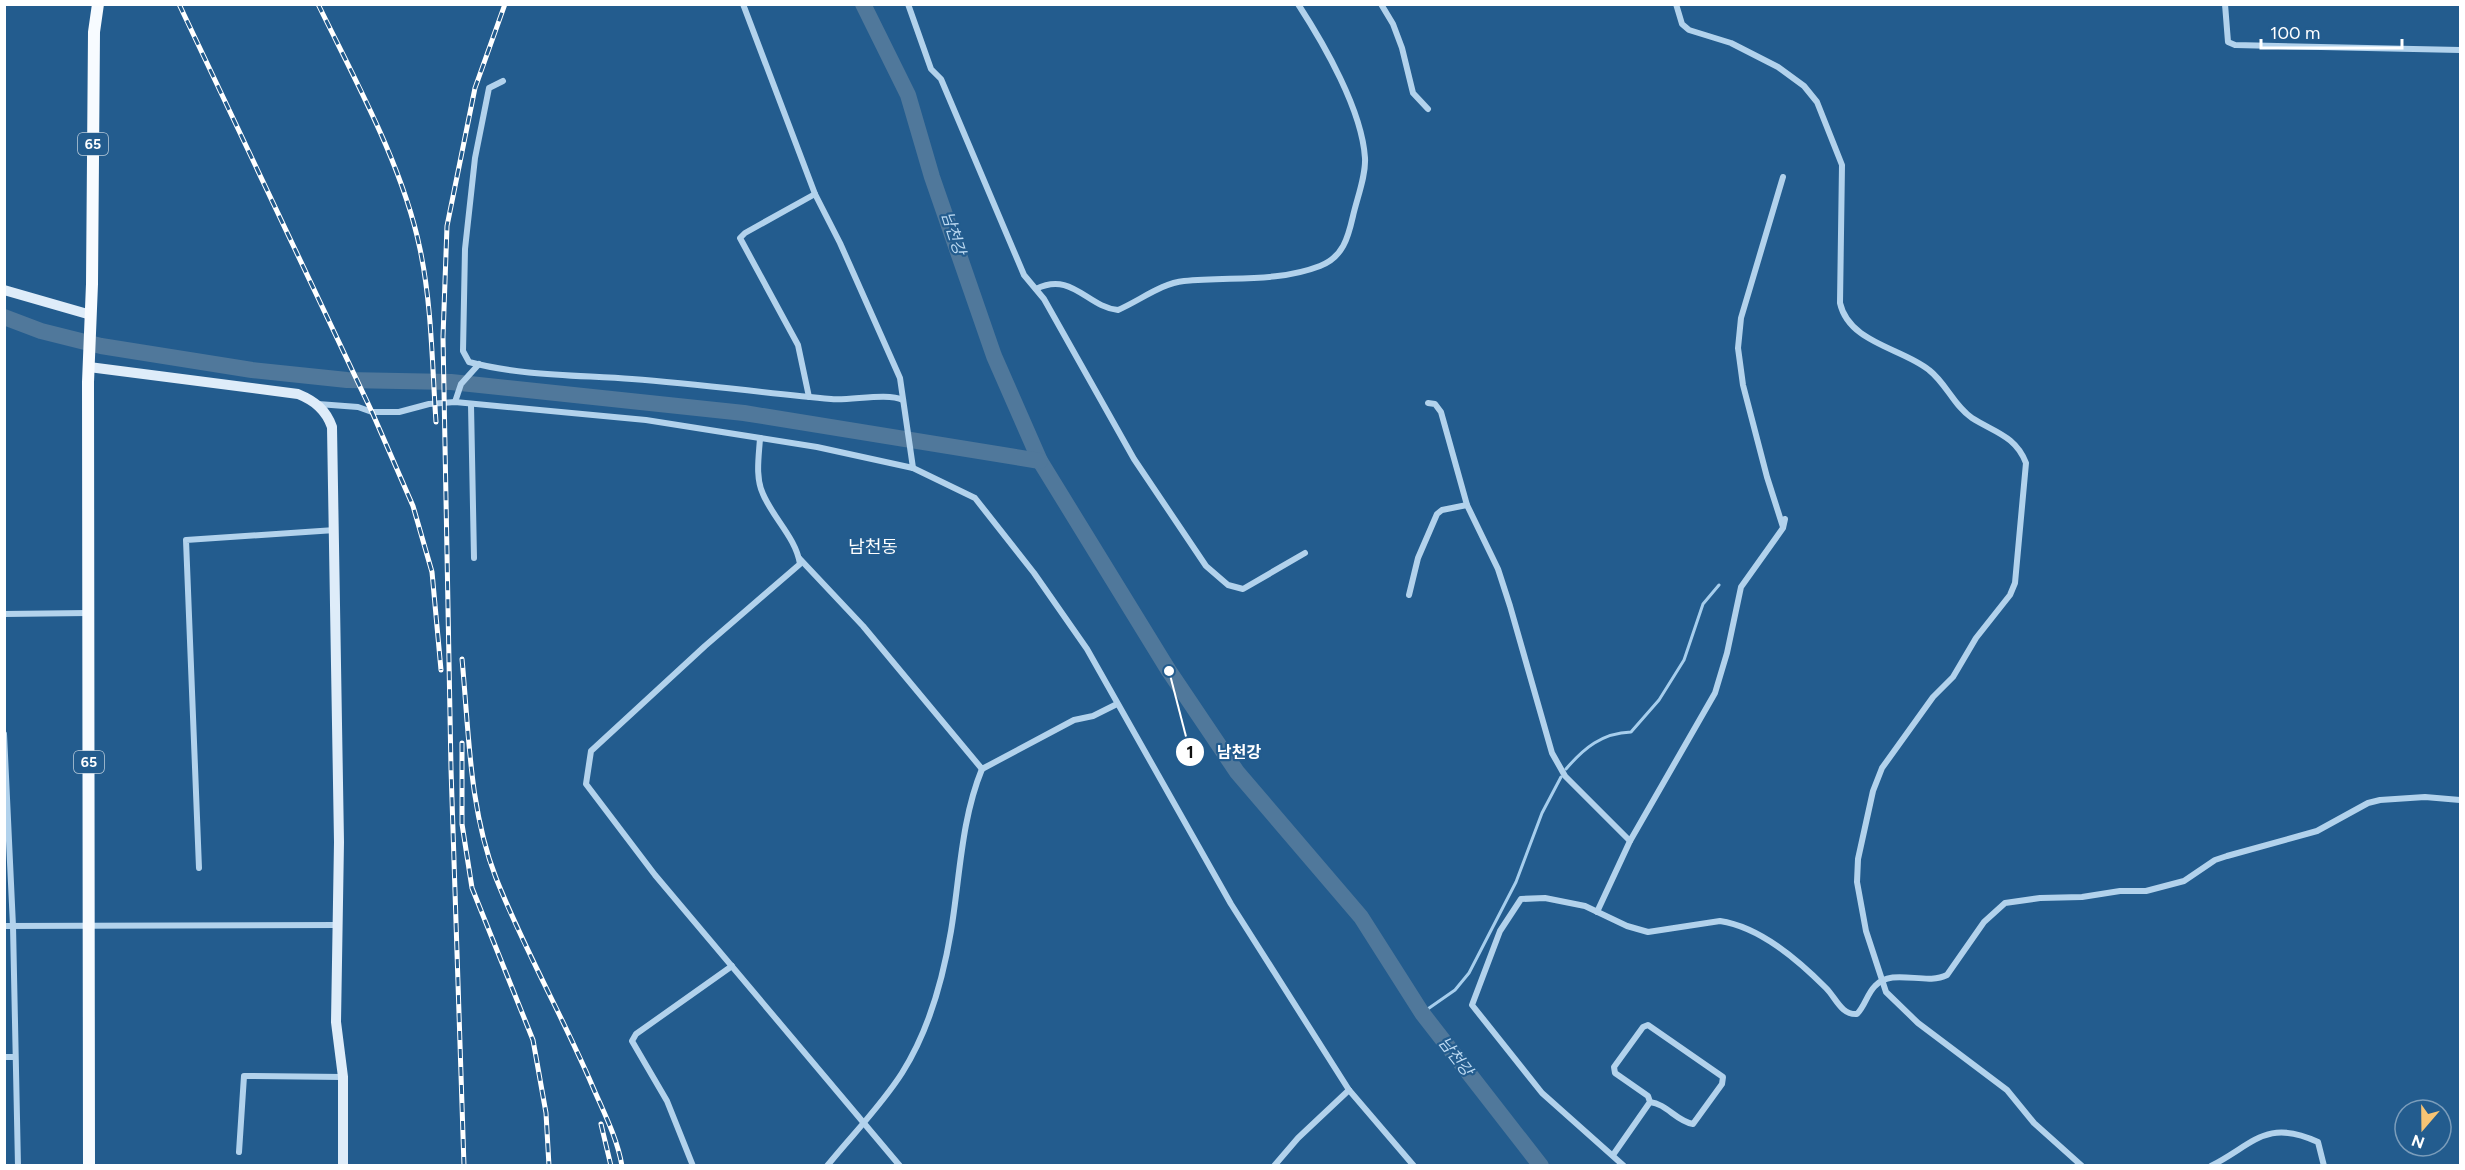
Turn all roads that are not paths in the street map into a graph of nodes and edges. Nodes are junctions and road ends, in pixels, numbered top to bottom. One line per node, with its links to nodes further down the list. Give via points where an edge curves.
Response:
1 (743, 4): 12 (street)
2 (908, 4): 13 (street, via 932,69 941,79 1011,248)
3 (1298, 4): 13 (street, via 1331,60 1364,147 1363,173 1343,248 1321,265 1303,271 1274,277 1169,284 1118,310 1102,306 1071,287 1049,285)
4 (1381, 4): 10 (street, via 1402,48 1413,93)
5 (1676, 4): 48 (street, via 1682,24 1689,30 1731,43 1778,68 1804,86 1817,102 1842,165 1840,303 1844,314 1864,335 1932,372 1964,411 2007,436 2022,452 2026,463 2015,583 2010,595 1976,638 1953,677 1933,697 1888,758 1873,791 1857,882 1866,931)
6 (2225, 4): 8 (street, via 2226,36 2235,45)
7 (98, 5): 15 (main road, 65, via 93,32)
8 (2460, 50)
9 (502, 81): 17 (street, via 489,88 475,158 465,249 463,351 469,362)
10 (1428, 109)
11 (1783, 177): 28 (street, via 1741,318 1738,348 1743,385)
12 (815, 194): 18 (street, via 740,238 798,345); 19 (street, via 888,348 900,378)
13 (1036, 289): 30 (street, via 1134,459 1206,566 1228,585 1243,589)
14 (4, 290): 15 (main road)
15 (91, 320): 16 (main road, 65)
16 (89, 363): 22 (main road, via 286,391); 34 (main road, 65)
17 (478, 364): 18 (street); 20 (street, via 461,384)
18 (808, 397): 19 (street, via 850,400 894,396)
19 (903, 400): 25 (street)
20 (454, 402): 22 (street, via 399,412); 23 (street)
21 (1428, 403): 26 (street, via 1435,404 1444,420)
22 (318, 404): 29 (main road, via 332,428)
23 (471, 405): 24 (street, via 646,420); 31 (street)
24 (760, 438): 25 (street); 32 (street, via 763,494)
25 (914, 468): 36 (street, via 975,498 1080,639)
26 (1467, 505): 33 (street, via 1437,514 1418,558); 40 (street, via 1498,569 1551,753 1565,776)
27 (1785, 519): 28 (street)
28 (1783, 528): 40 (street, via 1741,587 1728,653 1714,693)
29 (335, 530): 41 (street, via 186,540); 44 (main road)
30 (1305, 553)
31 (474, 558)
32 (799, 558): 38 (street, via 863,626); 47 (street, via 800,564 591,751 587,762 585,784 591,795)
33 (1409, 595)
34 (88, 613): 35 (street); 43 (main road, 65)
35 (4, 614)
36 (1117, 704): 38 (street, via 1074,720); 52 (street, via 1231,904)
37 (4, 734): 46 (street)
38 (982, 770): 54 (street, via 969,811 946,955 929,1015 901,1075)
39 (2460, 800): 48 (street, via 2425,797 2374,801 2317,831 2227,856 2184,881 2160,888 2005,903 1984,922 1947,975 1939,979 1903,977)
40 (1630, 841): 42 (street)
41 (199, 868)
42 (1597, 912): 48 (street, via 1648,932 1730,922 1769,941 1850,1014 1857,1014 1874,987); 56 (street, via 1560,900 1521,899 1500,931 1472,1005 1542,1094)
43 (91, 925): 44 (street); 46 (street); 59 (main road, 65)
44 (339, 925): 51 (main road, via 336,1023)
45 (4, 926): 46 (street)
46 (13, 926): 50 (street)
47 (732, 966): 54 (street); 61 (street, via 636,1034 632,1041 667,1101)
48 (1883, 982): 67 (street, via 1886,992 1901,1008 2007,1090 2034,1123)
49 (4, 1057): 50 (street)
50 (15, 1057): 58 (street)
51 (343, 1077): 55 (street, via 244,1076); 60 (main road)
52 (1349, 1090): 64 (street); 65 (street)
53 (1650, 1102): 53 (street, via 1614,1067 1648,1025 1723,1077 1693,1124); 56 (street)
54 (864, 1122): 62 (street); 63 (street)
55 (239, 1152)
56 (1613, 1155): 66 (street)
57 (2324, 1164): 68 (street, via 2318,1142 2305,1136 2268,1133); 69 (street)
58 (18, 1166)
59 (89, 1166)
60 (343, 1166)
61 (693, 1166)
62 (827, 1166)
63 (900, 1166)
64 (1274, 1166)
65 (1414, 1166)
66 (1624, 1166)
67 (2082, 1166)
68 (2211, 1166)
69 (2330, 1166)

